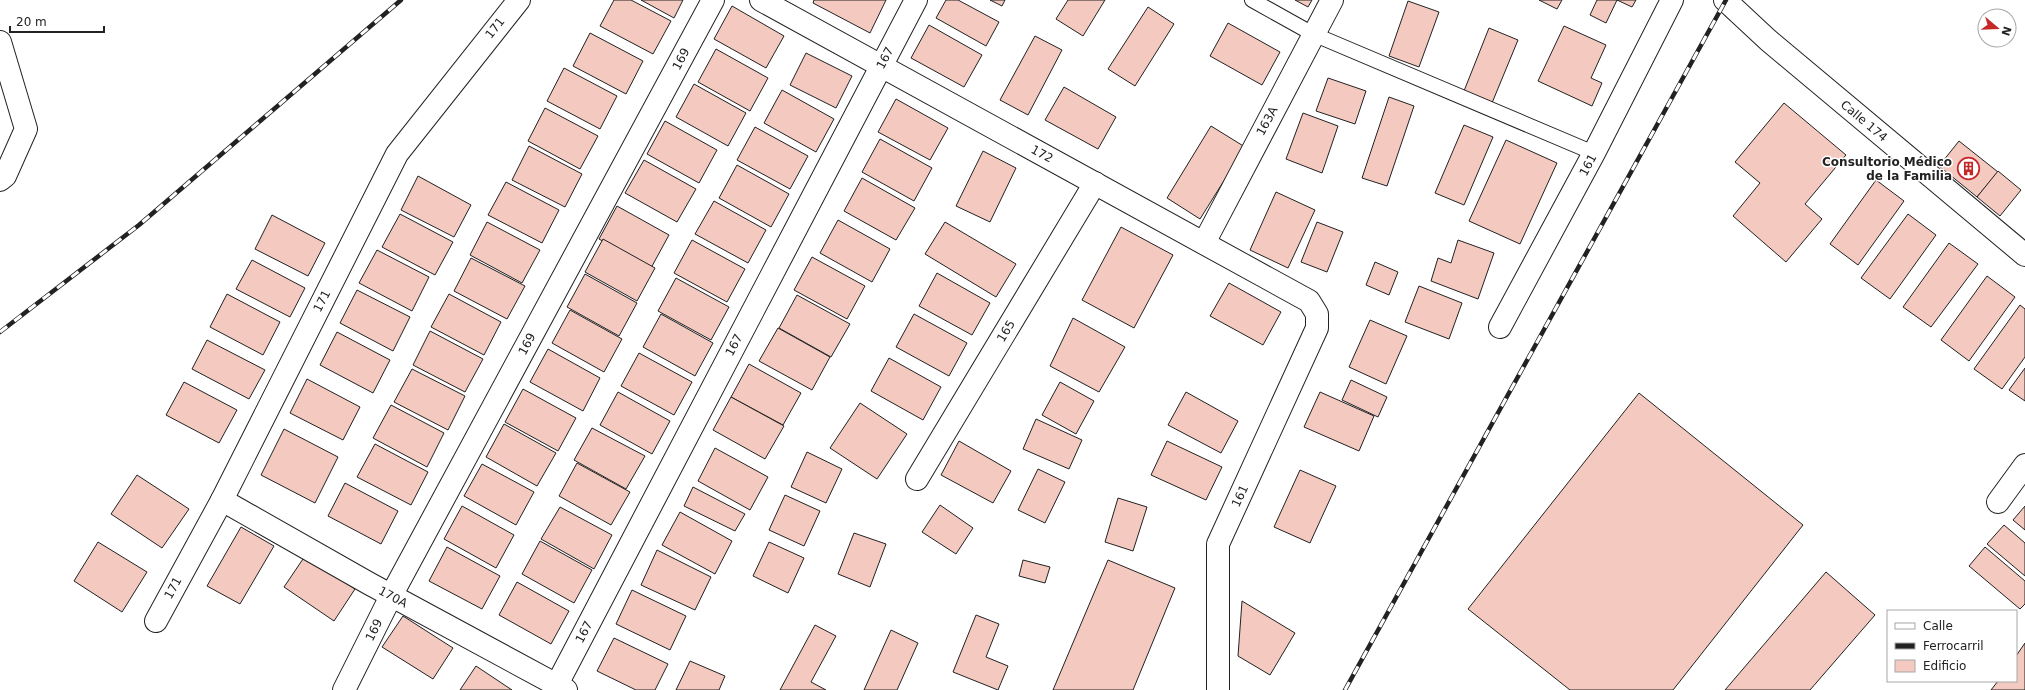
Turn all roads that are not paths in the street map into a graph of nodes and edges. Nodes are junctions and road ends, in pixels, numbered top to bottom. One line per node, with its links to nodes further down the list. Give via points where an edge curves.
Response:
1 (519, 0): 21 (street, 171, via 397,154)
2 (714, 0): 23 (street, 169)
3 (761, 0): 11 (street, 172)
4 (916, 0): 11 (street, 167)
5 (1252, 0): 9 (lane)
6 (1332, 0): 9 (street, 163A)
7 (1672, 0): 12 (street, 161)
8 (1725, 0): 16 (street, Calle 174, via 1768,40)
9 (1313, 34): 12 (lane); 15 (street, 163A)
10 (0, 42): 13 (street, via 26,129 5,176)
11 (880, 66): 14 (street, 172); 25 (street, 167)
12 (1594, 153): 18 (street, 161)
13 (0, 180)
14 (1095, 184): 15 (street, 172); 20 (street, 165)
15 (1204, 243): 17 (street, 172, via 1309,301)
16 (2025, 255)
17 (1317, 314): 27 (street, 161, via 1317,328 1218,544)
18 (1500, 327)
19 (2025, 465): 22 (street)
20 (917, 478)
21 (222, 500): 23 (street, 170A); 24 (street, 171)
22 (1998, 502)
23 (391, 596): 25 (street, 170A); 26 (street, 169)
24 (156, 621)
25 (558, 688)
26 (344, 690)
27 (1218, 690)

